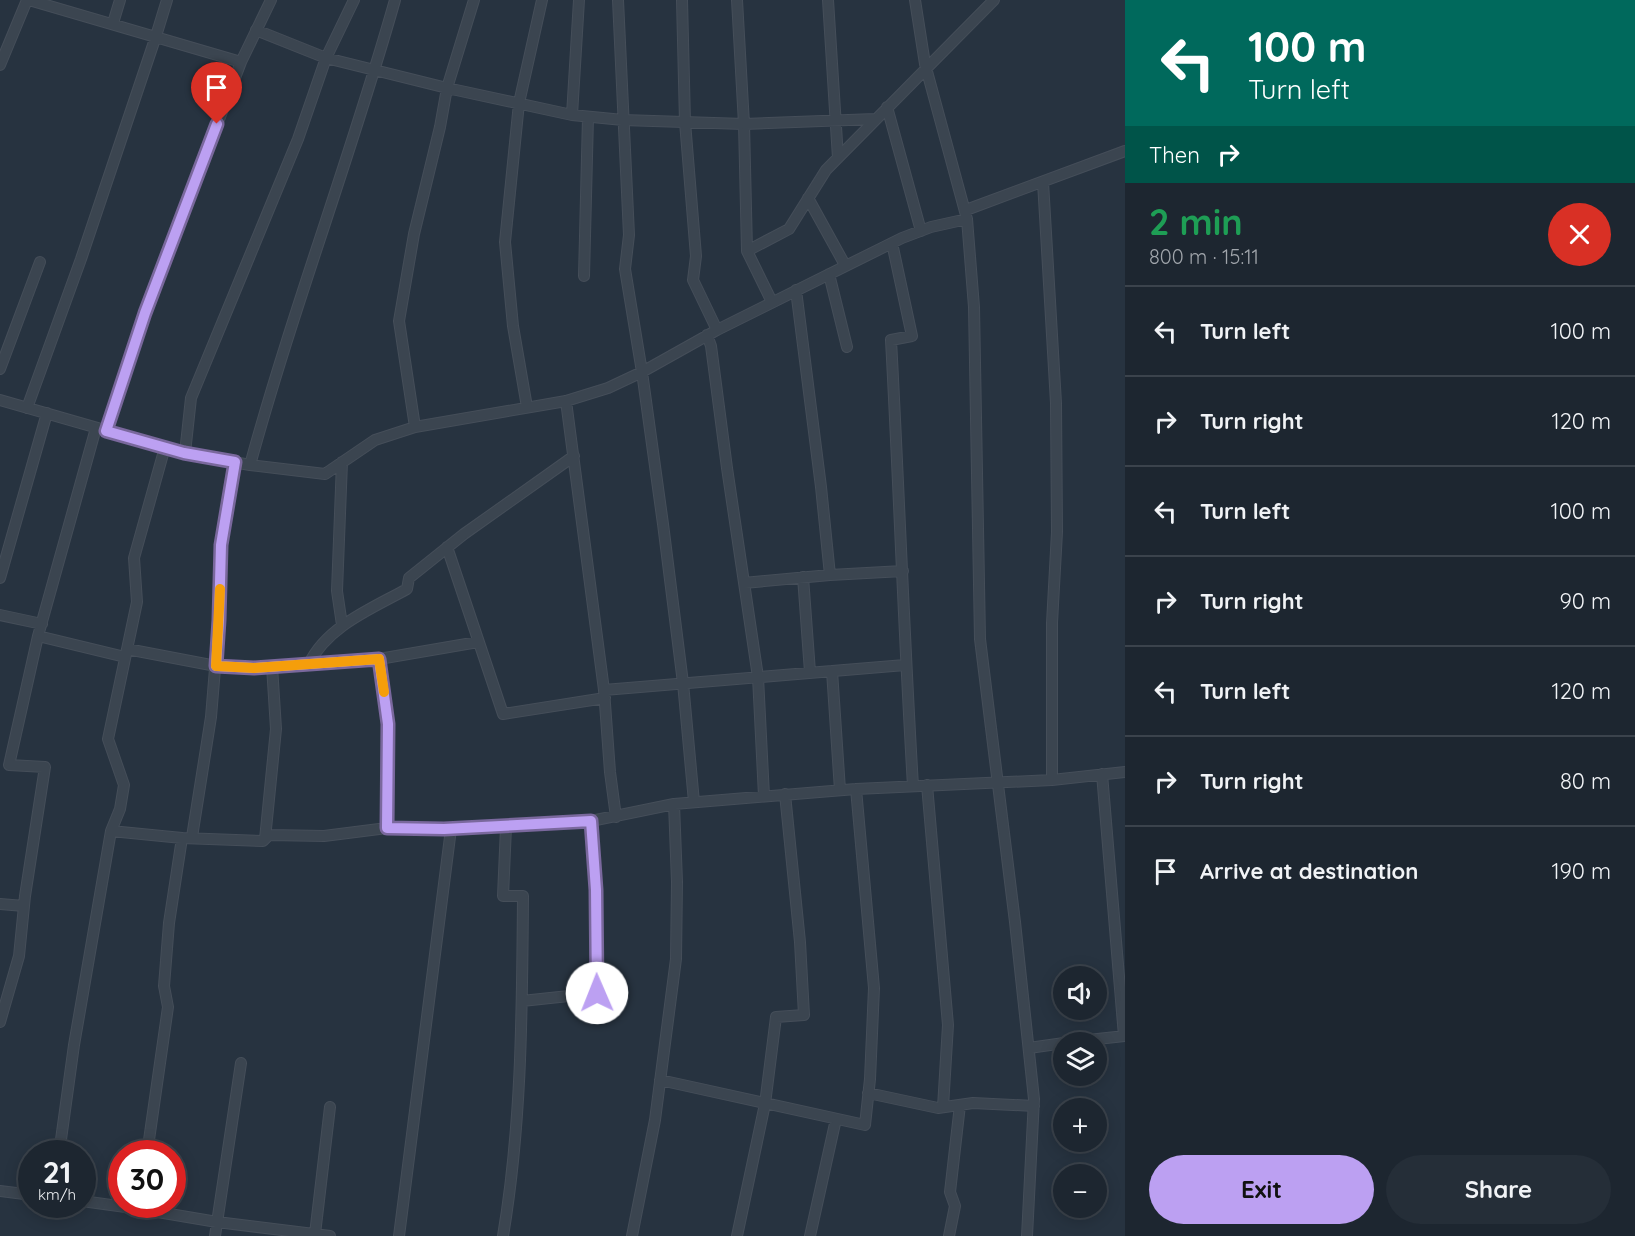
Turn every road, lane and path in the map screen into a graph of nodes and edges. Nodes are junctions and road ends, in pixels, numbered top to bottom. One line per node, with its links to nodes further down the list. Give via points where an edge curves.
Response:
1 (28, 0): 16 (street); 21 (street)
2 (120, 0): 16 (street)
3 (166, 0): 18 (street)
4 (271, 0): 17 (street)
5 (354, 0): 19 (street)
6 (395, 0): 22 (street)
7 (474, 0): 24 (street)
8 (542, 0): 25 (street)
9 (579, 0): 27 (street)
10 (618, 0): 30 (street)
11 (682, 0): 32 (street)
12 (737, 0): 33 (street)
13 (828, 0): 31 (street)
14 (994, 0): 23 (street)
15 (913, 1): 23 (street)
16 (113, 23): 18 (street)
17 (256, 30): 19 (street); 20 (street)
18 (156, 36): 20 (street); 56 (street)
19 (326, 58): 22 (street); 61 (street, via 298,139 191,398)
20 (241, 62): 59 (street)
21 (0, 65)
22 (376, 70): 24 (street); 65 (street)
23 (927, 70): 26 (street); 38 (street)
24 (447, 88): 25 (street); 58 (street, via 399,321)
25 (519, 103): 27 (street); 55 (street, via 505,242 513,326)
26 (887, 107): 29 (street); 39 (street)
27 (572, 115): 28 (street)
28 (588, 117): 30 (street); 45 (street)
29 (875, 119): 31 (street); 35 (street)
30 (623, 120): 32 (street); 52 (street, via 629,235 626,269)
31 (837, 120): 33 (street); 35 (street)
32 (685, 122): 33 (street); 48 (street, via 696,256 693,280)
33 (744, 124): 41 (street)
34 (1125, 152): 36 (street)
35 (838, 158): 37 (street)
36 (1043, 182): 38 (street); 91 (street, via 1056,403)
37 (808, 198): 41 (street, via 789,229); 43 (street)
38 (967, 215): 39 (street); 92 (street, via 974,306 980,639)
39 (921, 231): 40 (street)
40 (892, 243): 43 (street); 67 (street, via 912,336 891,340)
41 (747, 251): 47 (street)
42 (40, 262): 51 (street)
43 (845, 265): 44 (street)
44 (828, 274): 46 (street); 50 (street)
45 (584, 276)
46 (796, 290): 47 (street); 68 (street)
47 (771, 302): 48 (street)
48 (717, 330): 49 (street)
49 (707, 335): 52 (street); 71 (street)
50 (847, 347)
51 (0, 369)
52 (642, 372): 54 (street); 86 (street)
53 (0, 400): 56 (street)
54 (566, 401): 55 (street); 62 (street)
55 (527, 407): 58 (street)
56 (27, 408): 57 (street)
57 (47, 413): 59 (street); 69 (street)
58 (415, 427): 64 (street, via 375,440)
59 (101, 429): 60 (street); 73 (street)
60 (165, 447): 61 (street); 77 (street, via 134,558 137,602)
61 (184, 453): 63 (street)
62 (574, 456): 66 (street); 87 (street)
63 (235, 462): 65 (street); 81 (street, via 221,545)
64 (342, 462): 65 (street, via 325,474); 74 (street, via 337,591)
65 (250, 465)
66 (447, 547): 74 (street, via 409,578 407,589); 76 (street)
67 (903, 572): 68 (street); 80 (street)
68 (830, 575): 70 (street)
69 (0, 578)
70 (803, 578): 71 (street); 84 (street)
71 (744, 583): 85 (street)
72 (0, 615): 73 (street)
73 (42, 624): 75 (street)
74 (342, 625): 79 (street)
75 (38, 636): 77 (street); 88 (street)
76 (478, 642): 78 (street); 87 (street, via 503,714)
77 (126, 653): 81 (street); 106 (street, via 108,739 124,785)
78 (379, 659): 79 (street); 104 (street, via 388,724)
79 (309, 664): 82 (street)
80 (905, 665): 83 (street); 94 (street)
81 (216, 666): 82 (street); 107 (street, via 212,717)
82 (272, 666): 108 (street, via 276,729)
83 (832, 671): 84 (street); 96 (street)
84 (810, 672): 85 (street)
85 (758, 676): 86 (street); 98 (street)
86 (683, 683): 87 (street); 99 (street)
87 (604, 694): 101 (street)
88 (5, 763): 110 (street, via 45,767)
89 (1125, 772): 90 (street)
90 (1102, 774): 91 (street); 113 (street)
91 (1052, 780): 92 (street)
92 (997, 781): 93 (street); 116 (street)
93 (927, 785): 94 (street); 124 (street, via 948,1026)
94 (913, 786): 95 (street)
95 (856, 789): 96 (street); 119 (street, via 874,988)
96 (840, 790): 97 (street)
97 (786, 794): 98 (street); 120 (street, via 804,1016 776,1017)
98 (764, 796): 99 (street)
99 (694, 802): 100 (street)
100 (674, 804): 101 (street); 118 (street, via 676,959)
101 (616, 817): 102 (street)
102 (591, 821): 103 (street); 111 (street, via 597,993)
103 (506, 826): 105 (street); 111 (street, via 503,896 523,896)
104 (387, 828): 105 (street); 108 (street)
105 (452, 829): 135 (street)
106 (111, 831): 107 (street); 126 (street)
107 (187, 837): 108 (street); 127 (street, via 169,923 164,986 168,1007)
108 (265, 839)
109 (0, 904): 110 (street)
110 (24, 906): 112 (street, via 19,956)
111 (522, 1001): 136 (street, via 518,1108)
112 (0, 1022)
113 (1125, 1036): 114 (street)
114 (1107, 1038)
115 (1053, 1045): 116 (street)
116 (1029, 1048): 122 (street)
117 (241, 1063): 131 (street)
118 (660, 1080): 120 (street); 137 (street)
119 (868, 1093): 124 (street); 125 (street, via 865,1125)
120 (765, 1104): 125 (street); 138 (street)
121 (960, 1105): 122 (street); 124 (street); 140 (street, via 951,1192 955,1206)
122 (1034, 1106): 141 (street)
123 (330, 1107): 132 (street)
124 (943, 1107)
125 (836, 1119): 139 (street)
126 (60, 1140)
127 (149, 1140)
128 (0, 1191): 129 (street)
129 (18, 1193)
130 (186, 1216): 131 (street)
131 (217, 1222): 132 (street); 133 (street)
132 (319, 1235): 134 (street)
133 (215, 1236)
134 (330, 1236)
135 (399, 1236)
136 (503, 1236)
137 (632, 1236)
138 (737, 1236)
139 (810, 1236)
140 (949, 1236)
141 (1027, 1236)

